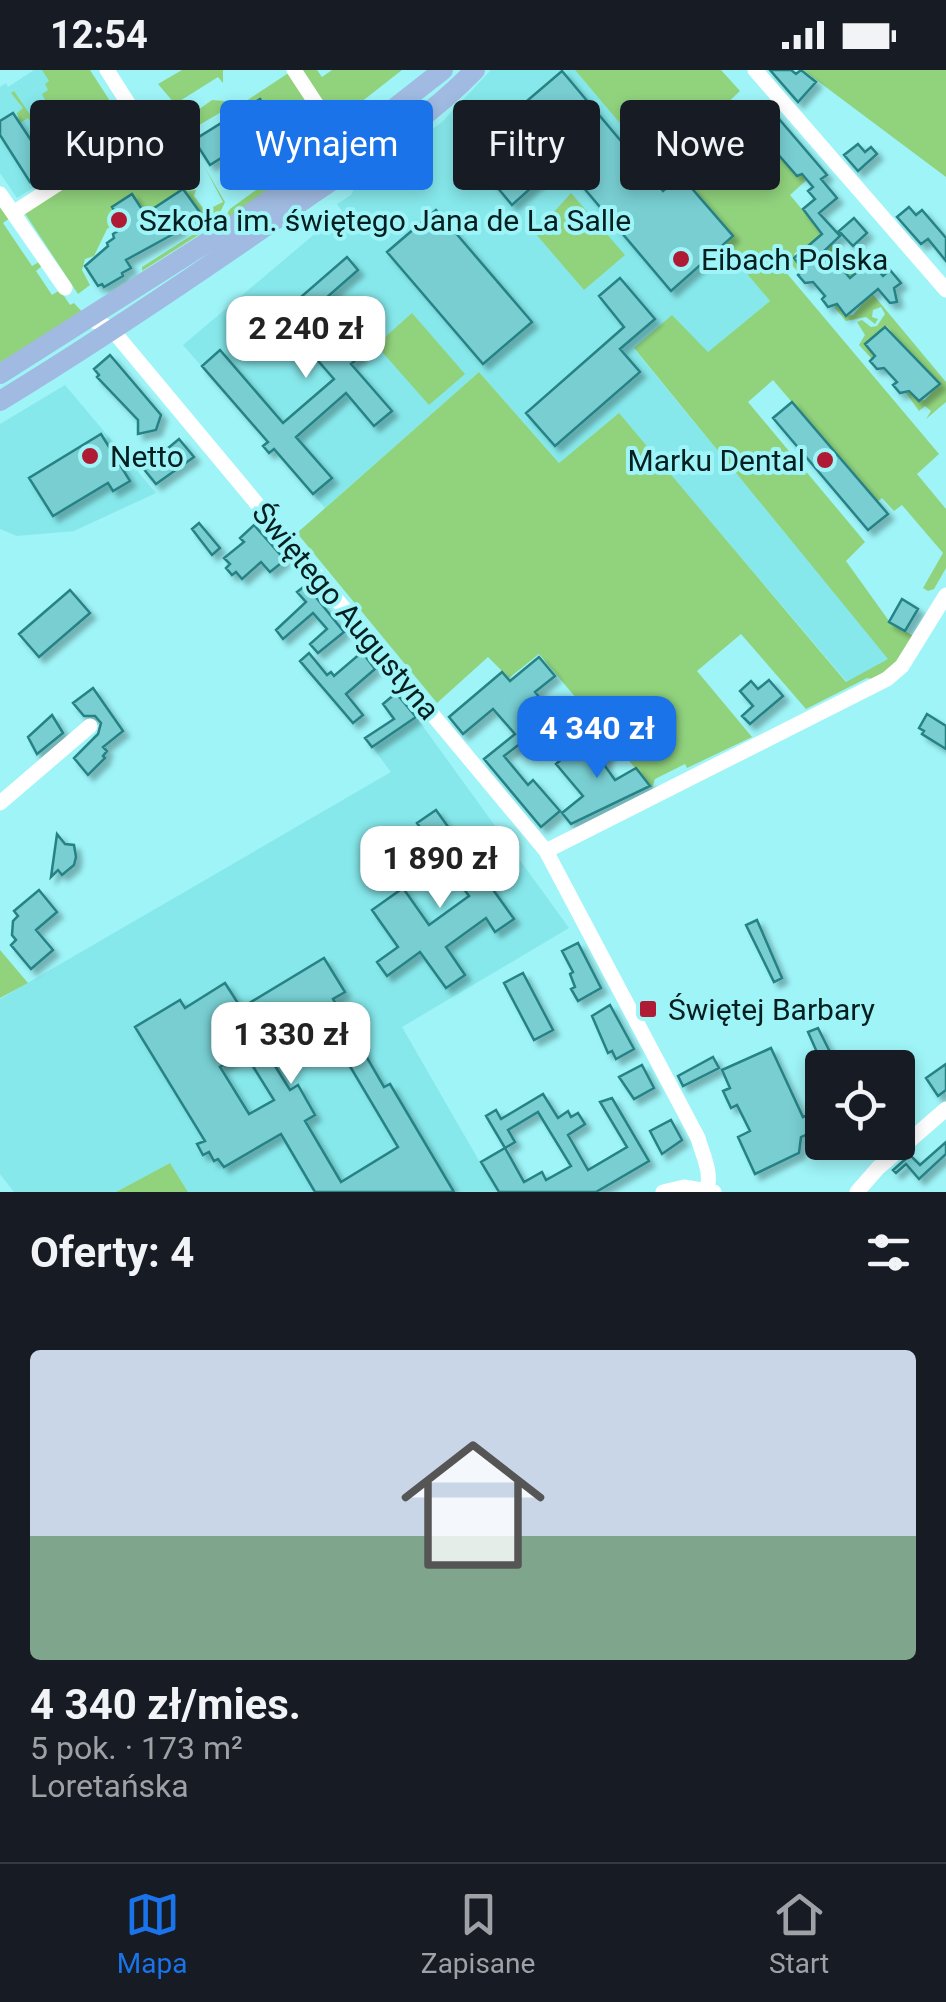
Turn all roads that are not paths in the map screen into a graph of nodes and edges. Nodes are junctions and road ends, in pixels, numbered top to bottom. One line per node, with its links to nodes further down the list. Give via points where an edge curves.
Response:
1 (107, 70): 9 (street, via 140,131)
2 (294, 70): 7 (street)
3 (475, 70): 6 (main road)
4 (755, 70): 11 (street)
5 (436, 72): 6 (street); 12 (main road, via 236,224)
6 (448, 95): 13 (main road)
7 (314, 100)
8 (0, 194): 9 (street)
9 (13, 212): 10 (street)
10 (65, 288)
11 (946, 290)
12 (88, 320): 13 (street, Świętego Augustyna); 14 (main road)
13 (114, 332): 15 (main road); 19 (street, Świętego Augustyna)
14 (0, 374)
15 (0, 400)
16 (946, 595): 19 (street, via 887,679)
17 (90, 726): 18 (street)
18 (0, 803)
19 (546, 851): 21 (street, Świętego Augustyna, via 698,1138)
20 (946, 1109): 23 (street)
21 (709, 1191): 22 (street)
22 (663, 1192)
23 (857, 1192)

